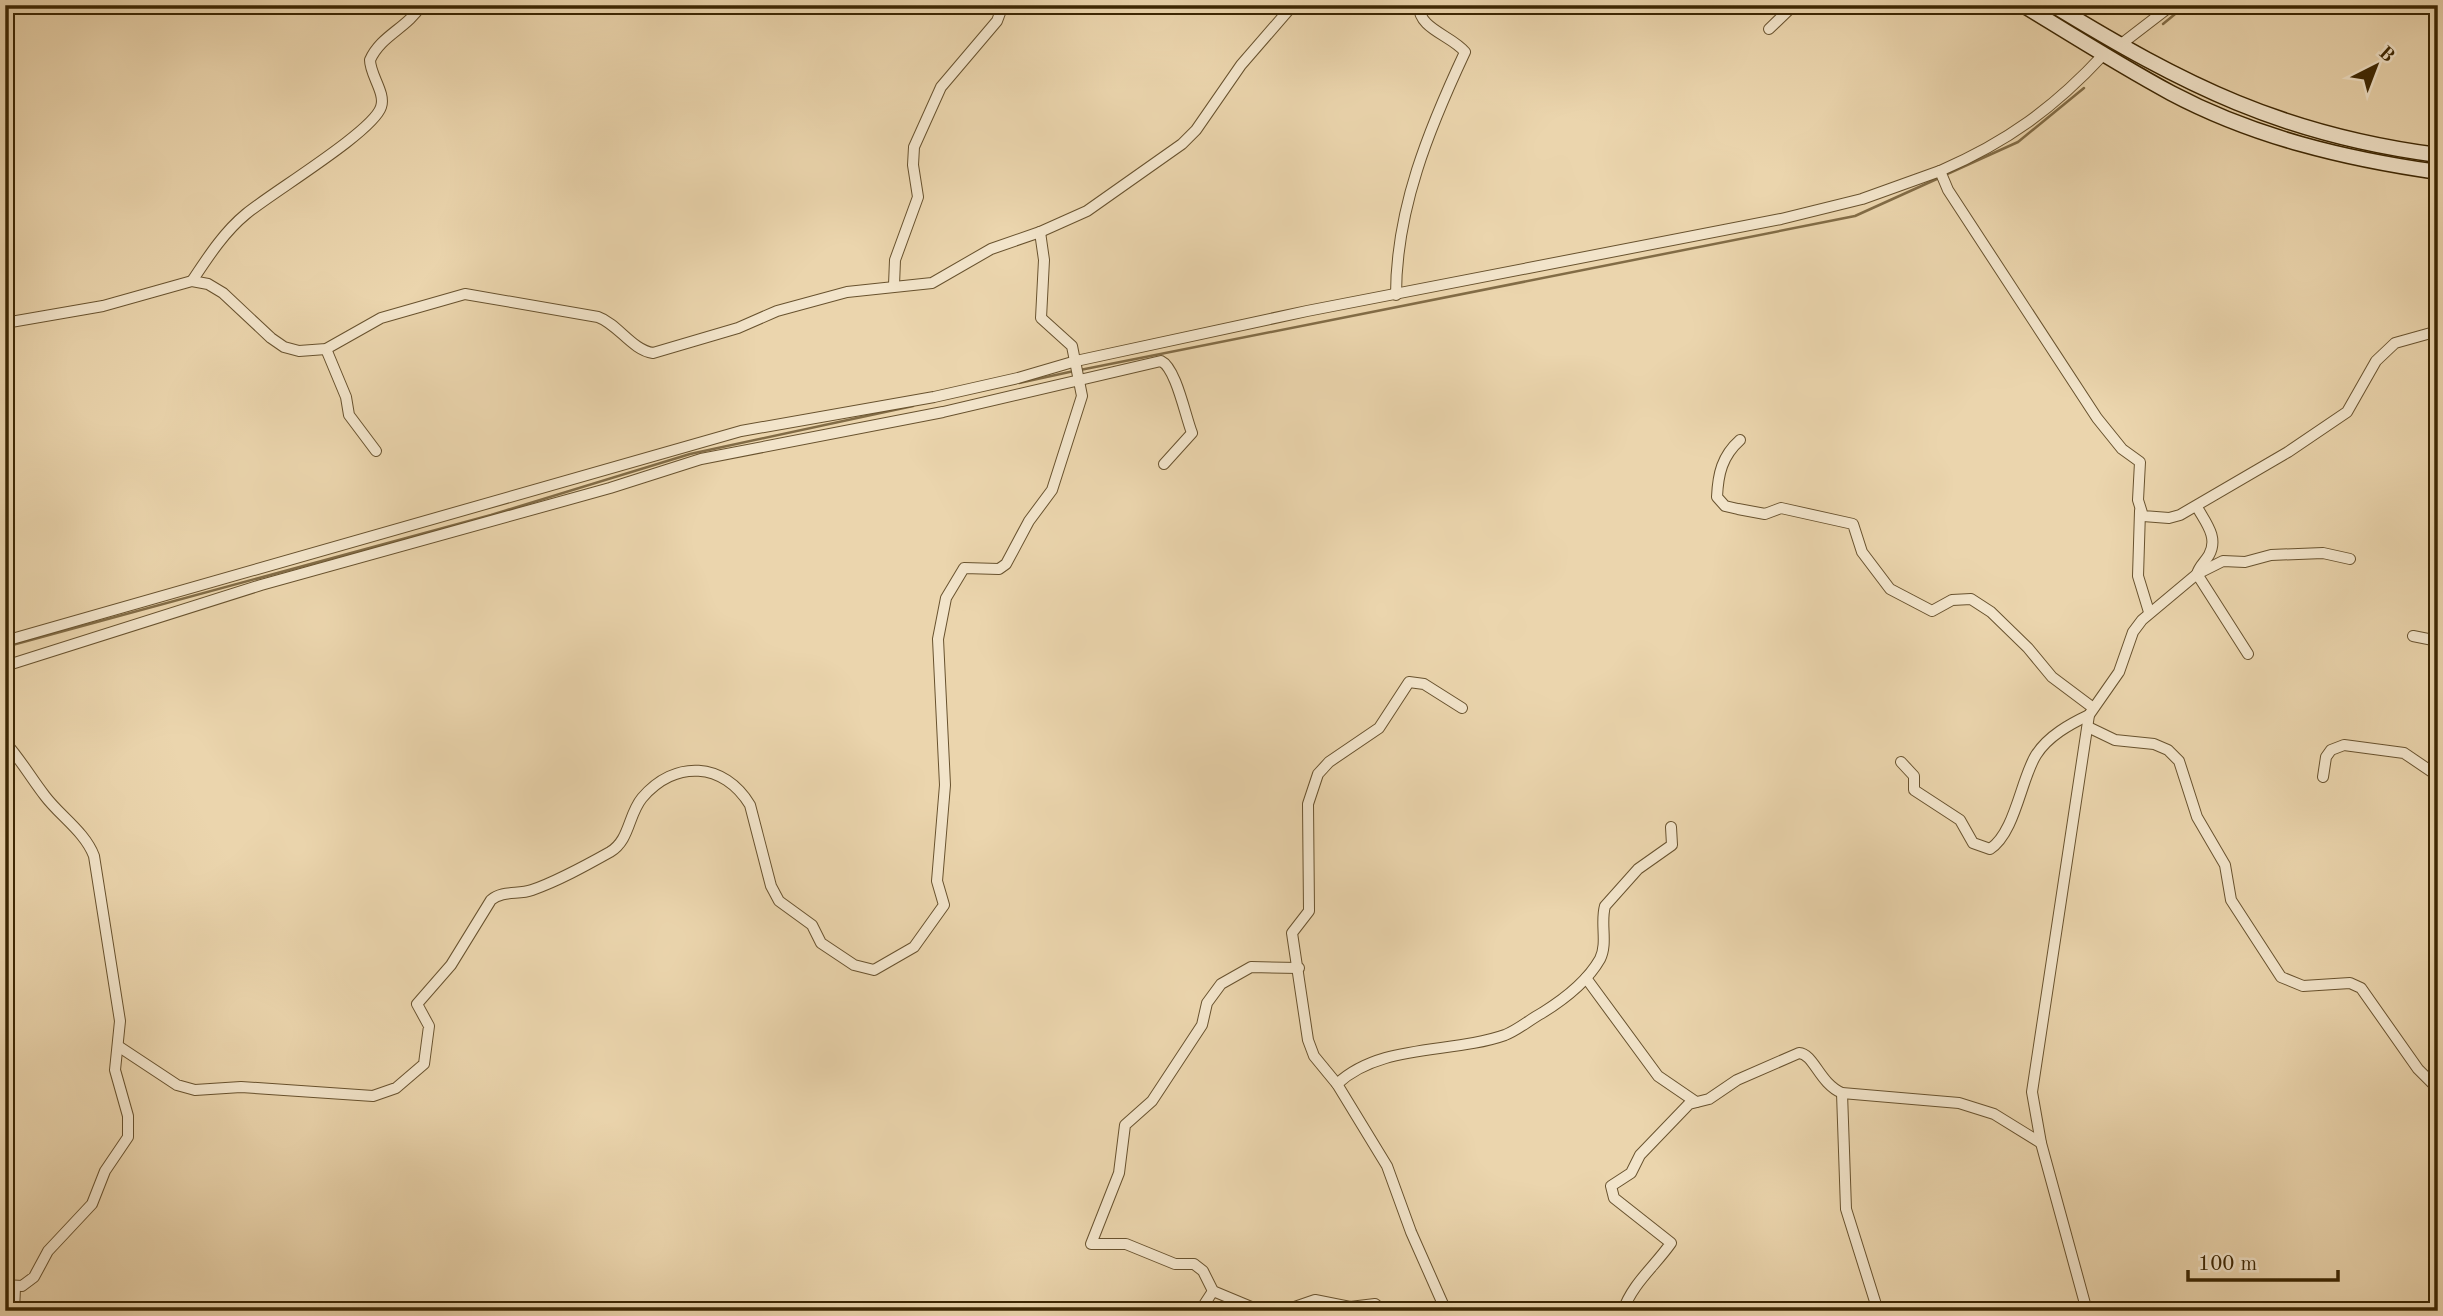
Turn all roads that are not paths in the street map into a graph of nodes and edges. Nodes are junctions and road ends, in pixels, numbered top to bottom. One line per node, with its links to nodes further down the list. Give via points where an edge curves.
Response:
1 (421, 5): 18 (street, via 410,20 386,36 370,60 382,99 377,113 346,143 244,216 220,240)
2 (1003, 5): 19 (street, via 997,21 941,87 915,147 918,197 895,260)
3 (1293, 5): 17 (street, via 1182,144 1087,211)
4 (1419, 5): 20 (street, via 1420,17 1465,52 1411,187 1398,243)
5 (1794, 5): 9 (street)
6 (2024, 5): 11 (street)
7 (2053, 5): 10 (street)
8 (2172, 5): 10 (street)
9 (1769, 29)
10 (2120, 45): 12 (street, via 2236,105)
11 (2104, 54): 13 (street, via 2232,121); 15 (street, via 2053,104 2013,134)
12 (2337, 138): 13 (street); 14 (street)
13 (2334, 154): 16 (street)
14 (2438, 155)
15 (1940, 172): 20 (street, via 1862,199 1781,219); 31 (street, via 2097,418 2122,449 2140,462)
16 (2438, 172)
17 (1040, 232): 19 (street, via 992,248 932,283); 24 (street, via 1044,260 1041,318 1068,341)
18 (192, 281): 21 (street, via 103,306); 23 (street, via 223,293 284,347)
19 (894, 285): 23 (street, via 789,307 738,328 653,353 598,317 465,293 381,318)
20 (1396, 295): 24 (street)
21 (5, 323)
22 (2438, 331): 30 (street, via 2395,343 2376,361 2347,412)
23 (326, 349): 26 (street, via 349,415)
24 (1079, 371): 27 (street, via 1161,361 1169,365 1192,433); 28 (street, via 1018,378 741,431); 29 (street, via 943,412 745,448); 50 (street, via 1081,404 1048,497 1006,564 999,569 964,568 946,598 938,646 945,785 937,881 944,905 908,951 877,970 854,965 818,940 812,925 779,901 771,886 750,805 742,792 719,774 688,771 664,780 642,798 623,840 612,851 530,891 501,894 491,900 451,965 417,1004 429,1026 425,1064 384,1094 186,1088)
25 (1740, 440): 41 (street, via 1721,468 1717,497 1725,506 1765,514 1781,508 1853,524 1862,552 1890,589 1932,611 1952,600 1971,599 1991,612)
26 (376, 451)
27 (1164, 464)
28 (571, 479): 29 (street); 36 (street)
29 (572, 499): 39 (street, via 261,585)
30 (2197, 507): 31 (street, via 2169,518 2150,518); 33 (street, via 2213,542)
31 (2140, 511): 34 (street, via 2138,576)
32 (2350, 559): 33 (street, via 2323,553 2272,555 2245,562 2222,561)
33 (2197, 574): 34 (street); 38 (street)
34 (2149, 612): 41 (street, via 2133,632 2112,684)
35 (2413, 636): 37 (street)
36 (5, 641)
37 (2438, 642)
38 (2248, 654)
39 (5, 666)
40 (1462, 709): 48 (street, via 1424,684 1409,682 1379,728 1318,774 1308,804 1310,911 1292,933)
41 (2091, 711): 42 (street); 44 (street, via 2043,746 2007,827 1990,849 1973,843 1960,821 1914,790 1914,776)
42 (2088, 727): 52 (street, via 2115,740 2154,744 2179,761 2197,817 2225,865 2231,900 2281,977 2303,986 2350,983 2361,988 2418,1069); 55 (street, via 2032,1092)
43 (5, 742): 50 (street, via 47,800 91,848 120,1021)
44 (1901, 762)
45 (2438, 776): 46 (street, via 2404,753 2344,745 2326,757)
46 (2323, 777)
47 (1671, 827): 49 (street, via 1672,845 1638,869 1605,906 1602,951)
48 (1299, 968): 51 (street, via 1307,1040); 57 (street, via 1251,967 1231,976 1210,996 1202,1025 1152,1101 1125,1125 1119,1173 1091,1244 1126,1244 1174,1264 1199,1266)
49 (1586, 978): 51 (street, via 1557,1004 1508,1034 1381,1059 1350,1072); 54 (street, via 1658,1076)
50 (118, 1046): 56 (street, via 115,1070 128,1116 128,1138 101,1177 92,1204 48,1251 29,1282)
51 (1337, 1084): 63 (street, via 1393,1177)
52 (2438, 1089)
53 (1842, 1093): 54 (street, via 1828,1086 1810,1057 1799,1053); 55 (street, via 1959,1102 1978,1107); 65 (street, via 1846,1209)
54 (1696, 1102): 64 (street, via 1683,1109 1640,1155 1630,1173 1611,1186 1614,1198 1671,1243 1631,1292)
55 (2041, 1143): 66 (street)
56 (10, 1286): 58 (street)
57 (1213, 1291): 59 (street); 60 (street)
58 (14, 1311)
59 (1199, 1311)
60 (1261, 1311)
61 (1283, 1311): 62 (street, via 1322,1300 1350,1307 1375,1304)
62 (1384, 1311)
63 (1446, 1311)
64 (1623, 1311)
65 (1878, 1311)
66 (2087, 1311)

